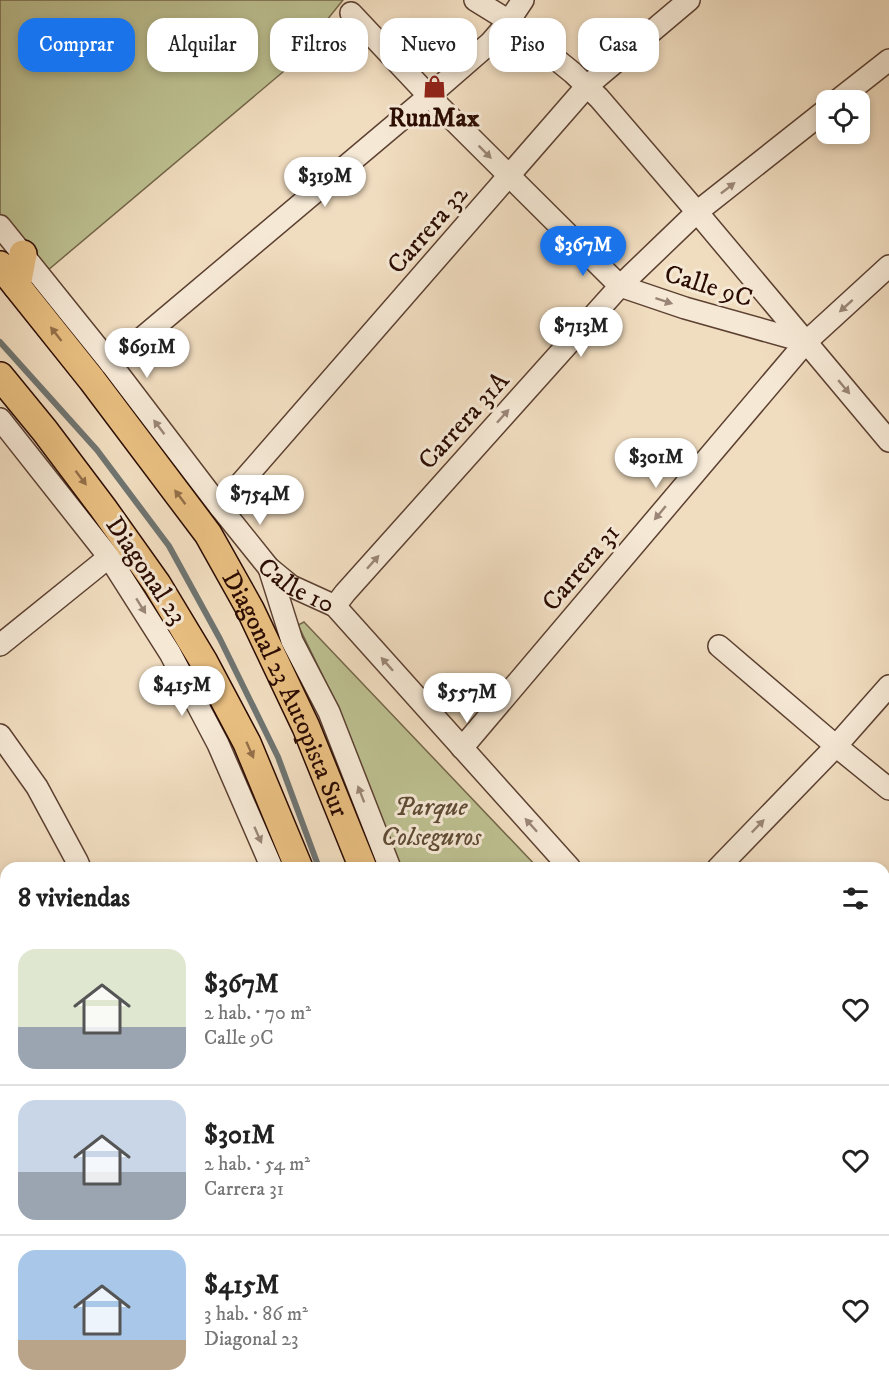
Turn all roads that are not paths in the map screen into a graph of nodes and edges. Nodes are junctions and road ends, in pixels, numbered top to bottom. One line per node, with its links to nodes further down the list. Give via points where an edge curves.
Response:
1 (474, 0): 5 (street, Calle 9C)
2 (523, 0): 6 (street)
3 (689, 0): 10 (street, Carrera 32)
4 (351, 13): 12 (street, Calle 9C)
5 (504, 18)
6 (511, 18)
7 (489, 44): 12 (street)
8 (889, 60): 11 (street)
9 (566, 67): 10 (street, Calle 9C)
10 (587, 86): 14 (street, Carrera 32); 15 (street, Calle 9C)
11 (851, 90)
12 (429, 96): 14 (street, Calle 9C, one-way to 14); 21 (street)
13 (816, 118): 15 (street, Carrera 31A, one-way to 13)
14 (510, 176): 19 (street, Calle 9C); 25 (street, Carrera 32)
15 (698, 212): 19 (street, Carrera 31A); 20 (street, Calle 9C)
16 (0, 226): 17 (street, Calle 10)
17 (11, 254): 21 (street, Calle 10); 21 (main road, Calle 10, one-way to 17, via 17,286)
18 (889, 266): 20 (street, Carrera 31, one-way to 20)
19 (620, 286): 20 (street, Calle 9C, one-way to 20); 28 (street, Carrera 31A, one-way to 19)
20 (806, 342): 24 (street, Calle 9C, one-way to 24); 34 (street, Carrera 31, one-way to 34)
21 (101, 372): 25 (street, Calle 10, one-way to 21); 39 (main road, Diagonal 23 Autopista Sur, one-way to 21, via 306,726 250,609 208,534)
22 (0, 376): 38 (main road, one-way to 38, via 157,584 247,743)
23 (0, 419): 26 (street, Diagonal 23)
24 (889, 441)
25 (220, 507): 27 (street, Calle 10)
26 (109, 557): 29 (street); 37 (street, Diagonal 23, one-way to 37, via 170,652 213,734)
27 (269, 568): 28 (street, Calle 10, via 291,586); 40 (street, one-way to 27, via 329,712 292,640)
28 (335, 606): 34 (street, Calle 10, one-way to 28)
29 (0, 645)
30 (719, 646): 33 (street)
31 (889, 686): 33 (street)
32 (0, 735): 36 (street, via 38,787)
33 (836, 746): 35 (street); 42 (street, one-way to 33)
34 (462, 748): 41 (street, Calle 10, one-way to 34)
35 (889, 789)
36 (73, 862)
37 (269, 862)
38 (297, 862)
39 (361, 862)
40 (388, 862)
41 (565, 862)
42 (724, 862)

